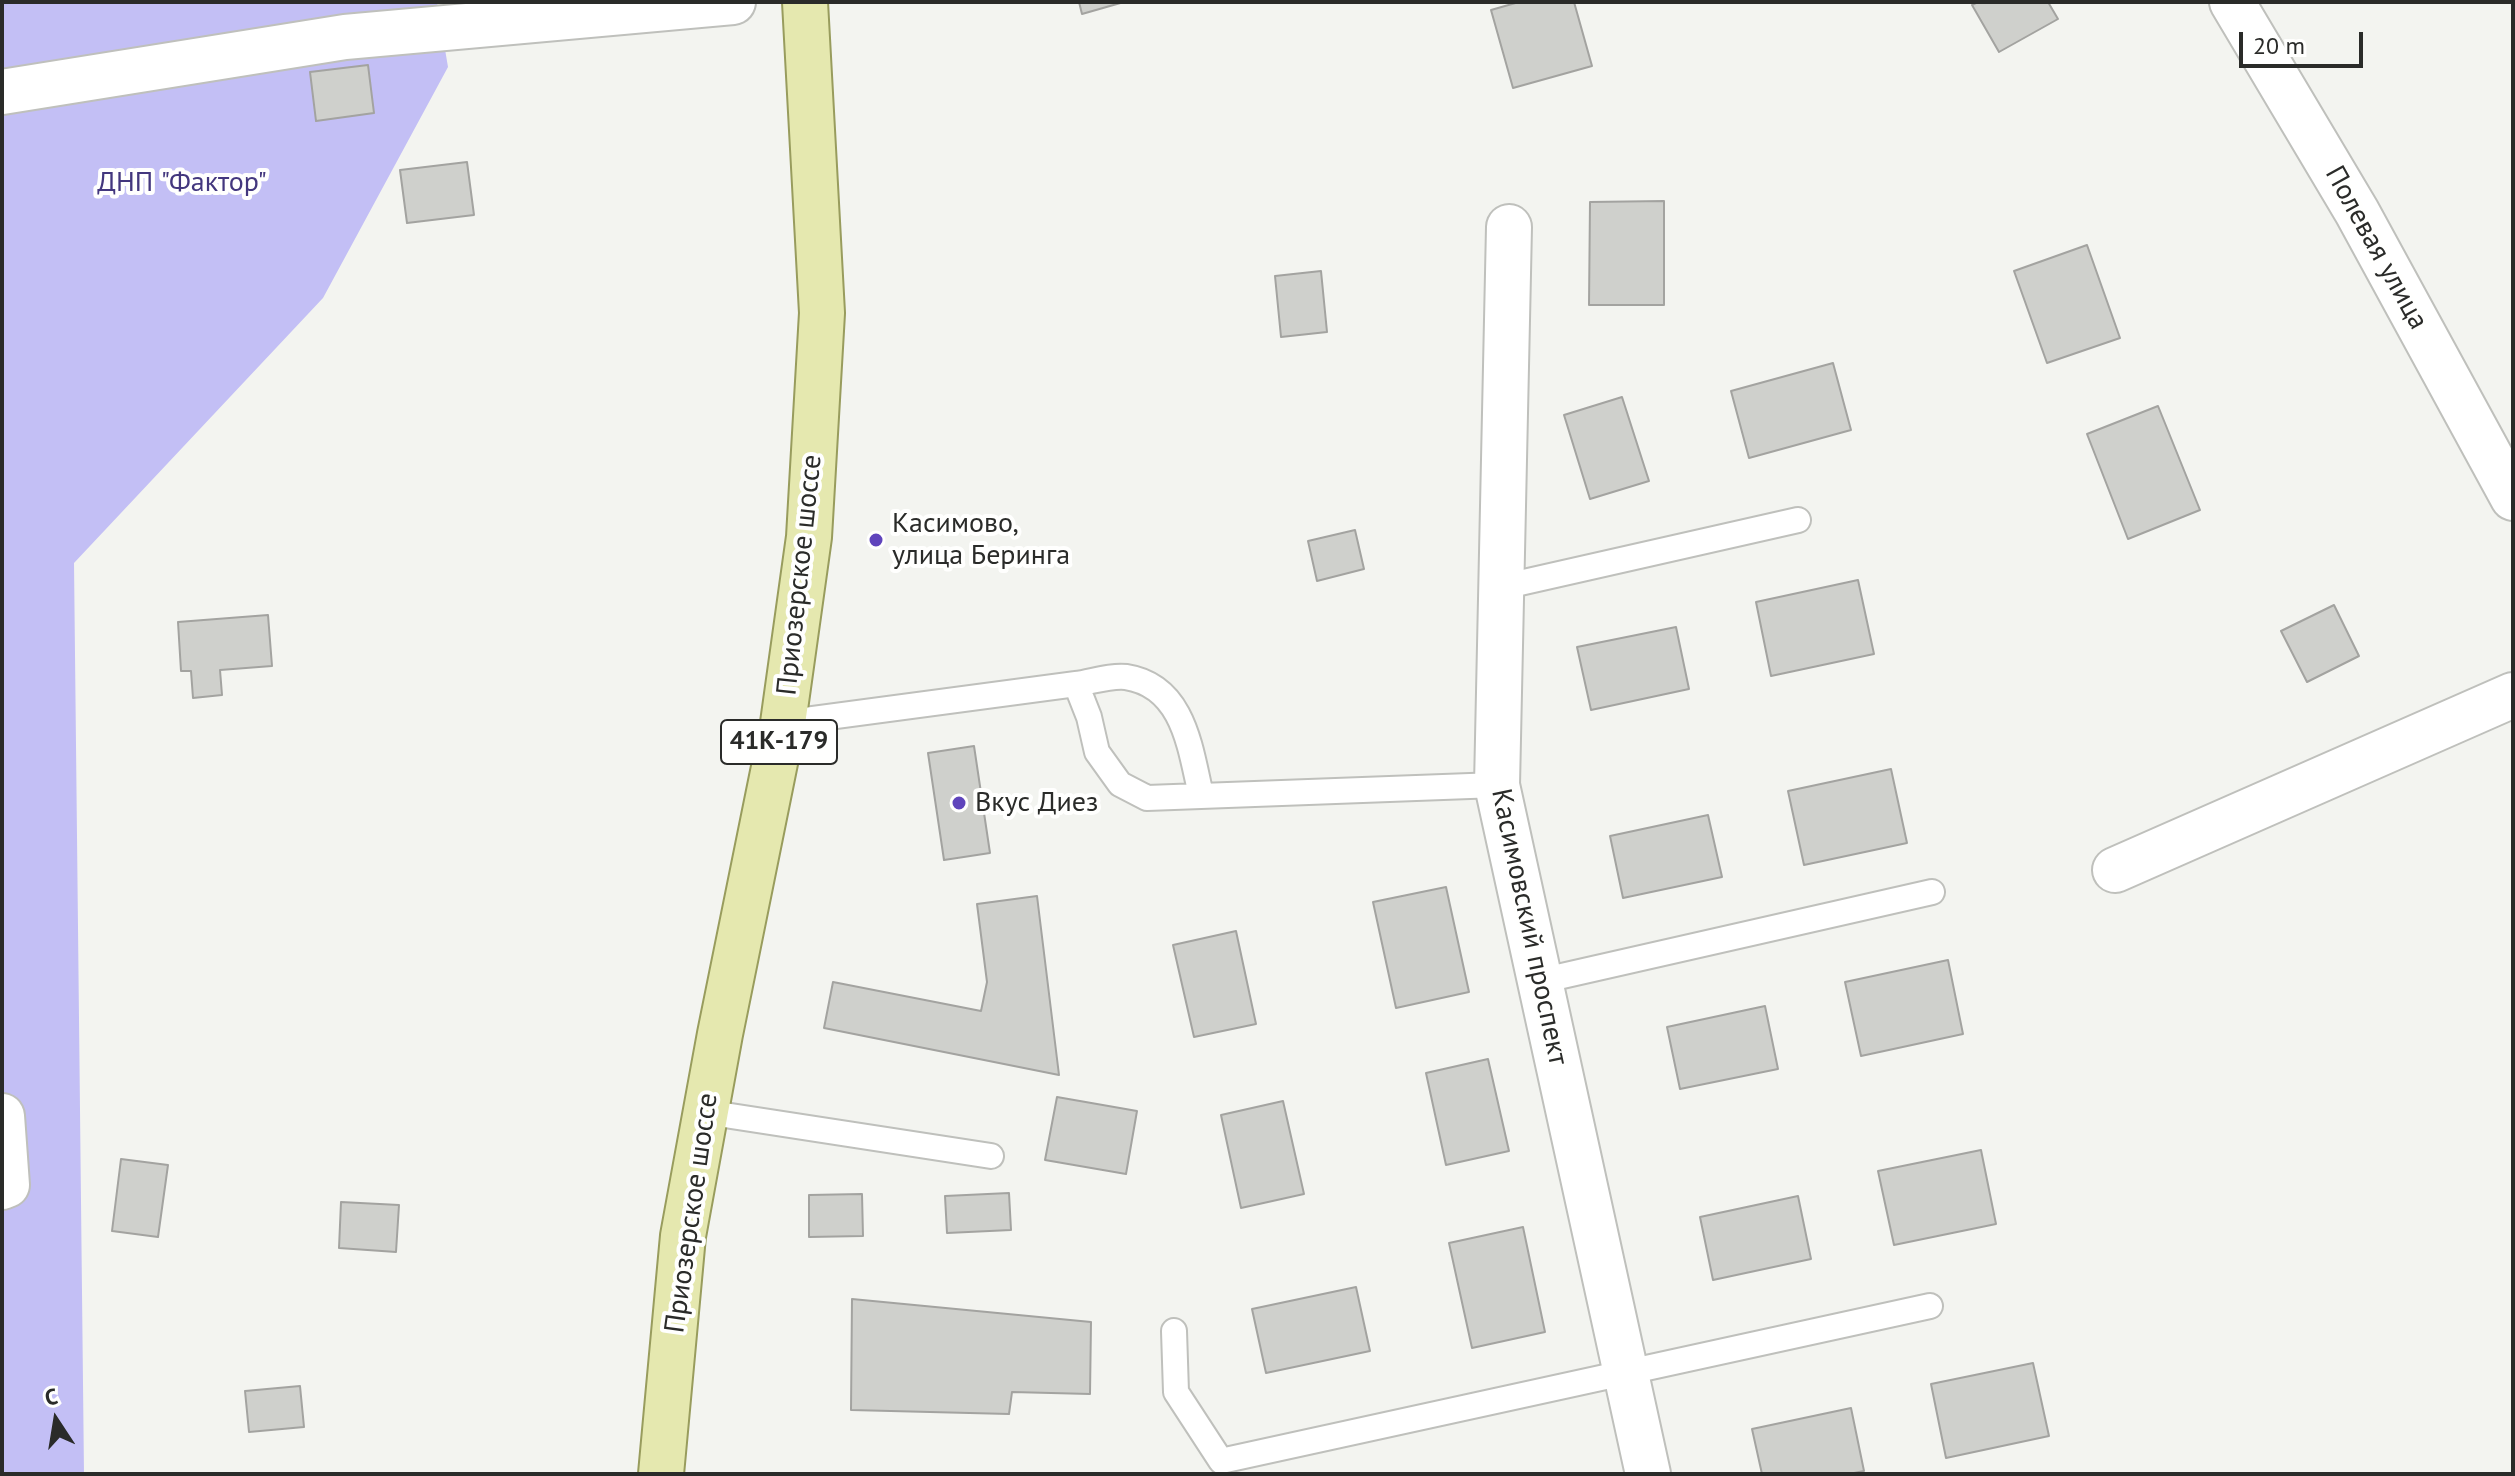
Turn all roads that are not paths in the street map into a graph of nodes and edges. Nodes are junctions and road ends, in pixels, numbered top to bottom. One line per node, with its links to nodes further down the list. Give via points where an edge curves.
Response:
1 (733, 2): 4 (street, via 345,37)
2 (805, 2): 11 (main road, Приозерское шоссе / 41К-179, via 822,313 809,537)
3 (2232, 2): 6 (street, Полевая улица, via 2357,212)
4 (2, 92)
5 (1509, 227): 8 (street, Касимовский проспект)
6 (2513, 498)
7 (1798, 520): 8 (lane)
8 (1502, 587): 12 (street, Касимовский проспект)
9 (1076, 684): 11 (lane); 13 (lane, via 1097,752 1120,784 1147,798); 13 (lane, via 1123,677 1153,685 1179,714)
10 (2513, 695): 14 (street)
11 (783, 723): 17 (main road, Приозерское шоссе / 41К-179)
12 (1497, 785): 13 (lane); 16 (street, Касимовский проспект)
13 (1201, 795)
14 (2115, 870)
15 (1932, 892): 16 (lane)
16 (1540, 981): 23 (street, Касимовский проспект)
17 (705, 1112): 19 (lane); 24 (main road, Приозерское шоссе / 41К-179, via 683,1236)
18 (2, 1116): 20 (street)
19 (991, 1156)
20 (5, 1186)
21 (1930, 1306): 23 (lane)
22 (1174, 1331): 23 (lane, via 1176,1392 1221,1461)
23 (1626, 1372): 25 (street, Касимовский проспект)
24 (661, 1474)
25 (1648, 1474)

